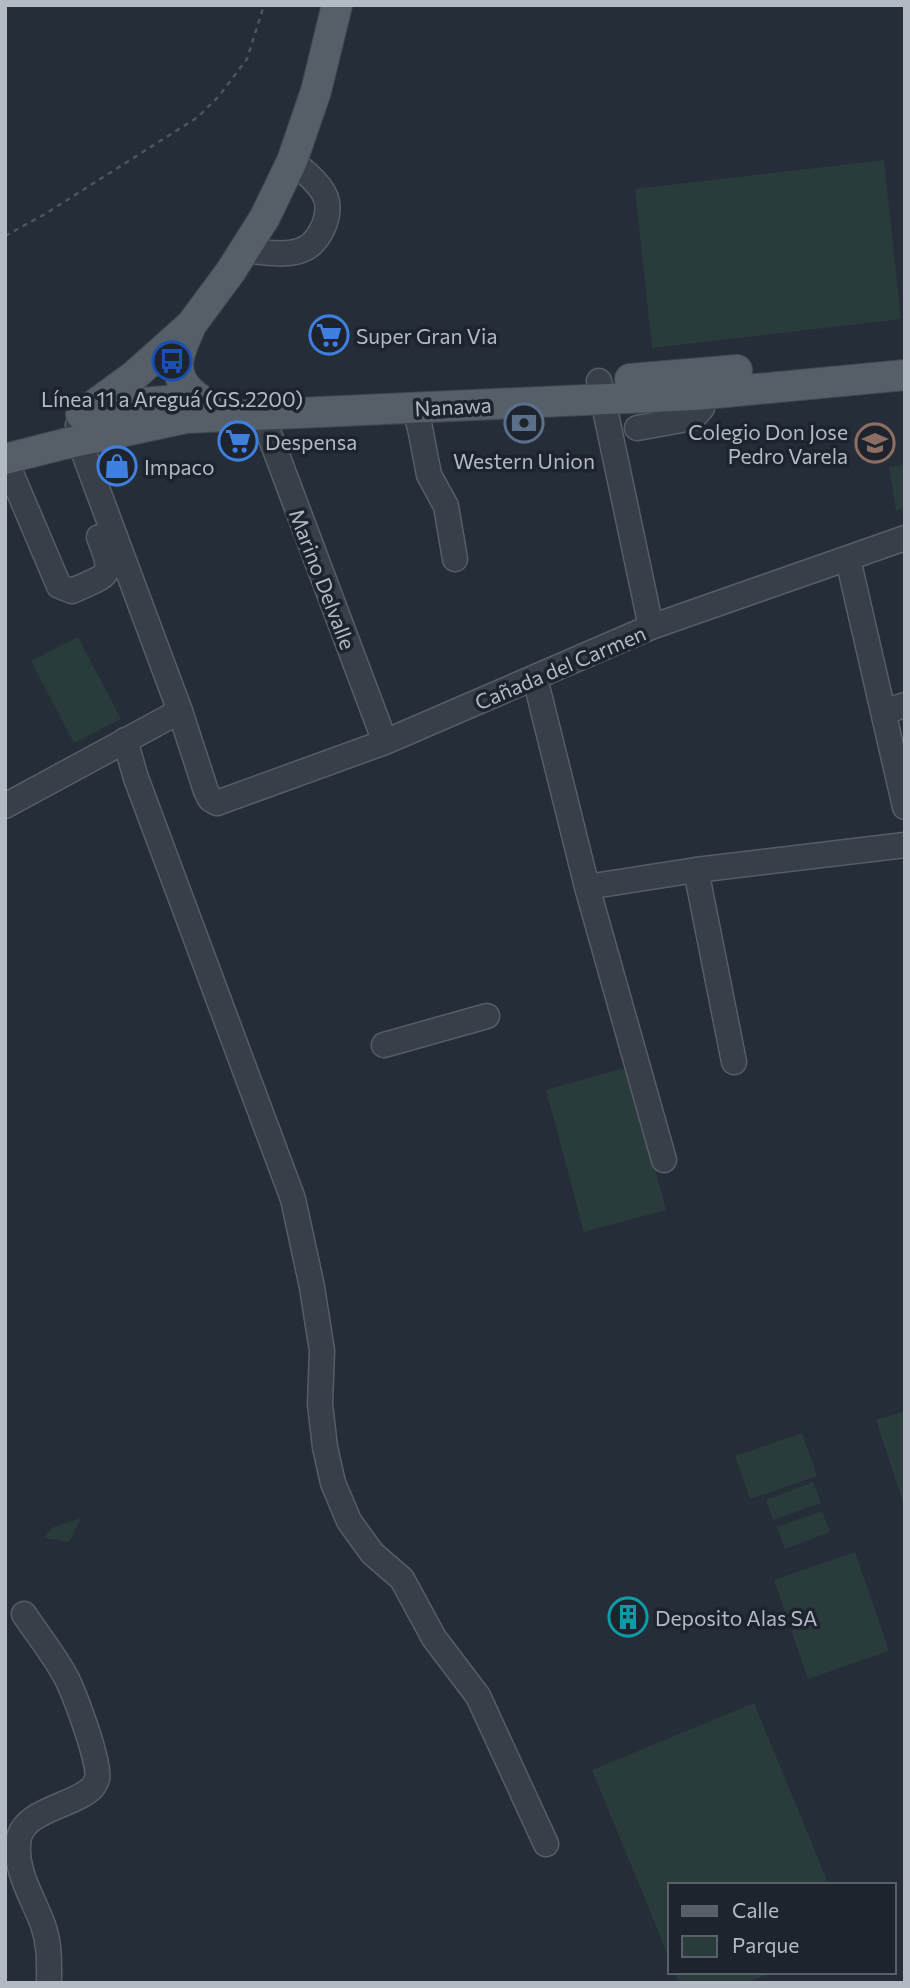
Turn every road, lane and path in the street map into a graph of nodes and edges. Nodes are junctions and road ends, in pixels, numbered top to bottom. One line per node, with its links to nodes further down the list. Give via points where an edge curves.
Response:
1 (264, 5): 4 (path, via 247,59 198,117)
2 (337, 5): 3 (main road, via 316,91)
3 (292, 161): 5 (main road); 5 (street, via 310,176 327,202 323,227 313,245 298,251)
4 (5, 236)
5 (245, 250): 6 (main road)
6 (191, 325): 12 (main road, via 177,361 178,374); 16 (main road)
7 (905, 356): 9 (main road, Nanawa)
8 (905, 375): 9 (main road, Nanawa)
9 (699, 387): 14 (main road, Nanawa); 14 (street, via 702,408 693,418 637,428)
10 (486, 396): 11 (main road, Nanawa); 13 (main road, Nanawa); 14 (main road, Nanawa)
11 (343, 402): 12 (main road, Nanawa); 13 (main road, Nanawa); 15 (main road, Nanawa)
12 (208, 407): 15 (main road, Nanawa); 16 (main road, Nanawa, via 154,423)
13 (414, 408): 20 (street, via 429,475 446,506)
14 (606, 414): 22 (street)
15 (262, 415): 27 (street, Marino Delvalle)
16 (75, 433): 17 (main road); 18 (main road, Nanawa); 18 (street, via 108,570 105,576 72,591 59,586); 25 (street)
17 (5, 450)
18 (5, 459)
19 (905, 538): 21 (street, Cañada del Carmen)
20 (455, 559)
21 (848, 559): 22 (street, Cañada del Carmen); 24 (street)
22 (651, 627): 23 (street, Cañada del Carmen)
23 (534, 678): 27 (street, Cañada del Carmen); 32 (street)
24 (894, 709): 29 (street)
25 (180, 711): 26 (street); 27 (street, Cañada del Carmen, via 206,791 217,803)
26 (125, 740): 28 (street); 38 (street, via 293,1199 322,1351 320,1404 333,1483 349,1521 373,1553 402,1579 434,1638 478,1696)
27 (385, 742)
28 (5, 806)
29 (905, 807)
30 (905, 845): 31 (street)
31 (696, 870): 32 (street); 35 (street)
32 (587, 887): 36 (street)
33 (486, 1016): 34 (street)
34 (384, 1045)
35 (734, 1062)
36 (664, 1160)
37 (24, 1614): 39 (street, via 66,1678 91,1741 97,1778 84,1793 37,1817 19,1837 20,1868 50,1953)
38 (546, 1844)
39 (49, 1983)

